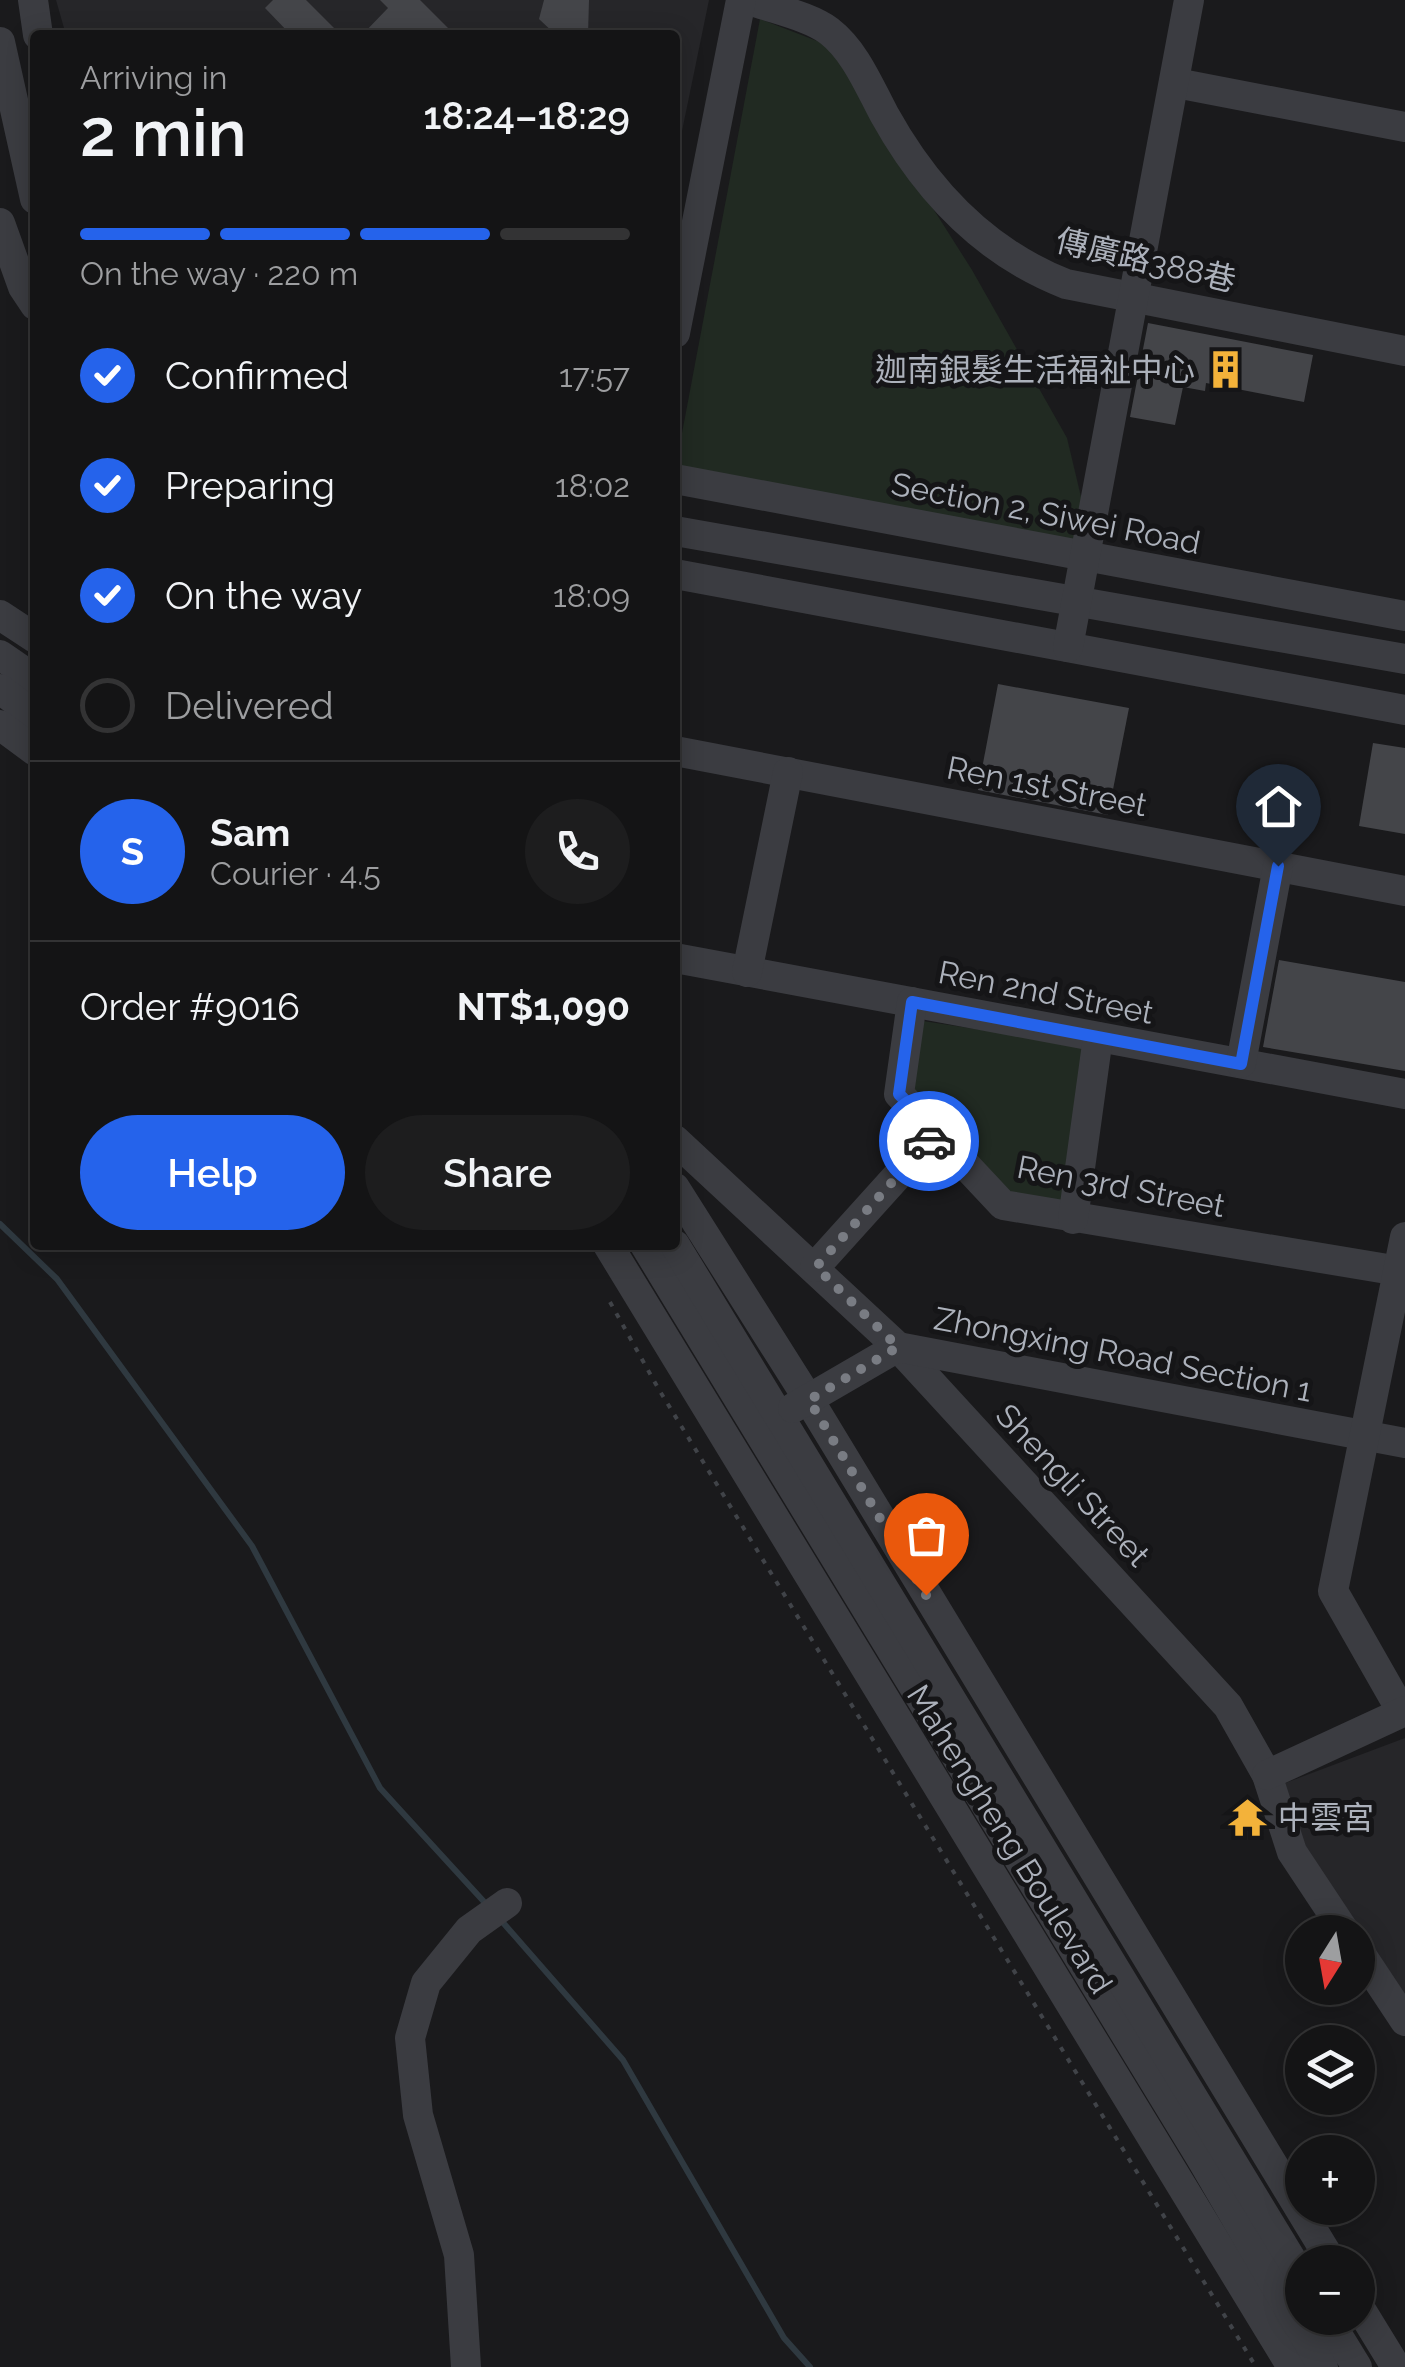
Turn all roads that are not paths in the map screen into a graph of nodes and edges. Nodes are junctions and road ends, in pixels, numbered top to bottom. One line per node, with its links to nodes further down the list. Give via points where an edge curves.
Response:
1 (34, 0): 5 (street)
2 (741, 0): 14 (street)
3 (750, 0): 13 (street, 傳廣路388巷, via 828,30 865,74 885,116 948,204 981,238 1066,284)
4 (1189, 0): 7 (street)
5 (37, 30)
6 (0, 42): 9 (street)
7 (1176, 83): 8 (street); 13 (street)
8 (1405, 127)
9 (30, 177)
10 (30, 219): 11 (street)
11 (1, 231): 12 (street)
12 (30, 296)
13 (1134, 297): 15 (street, 傳廣路388巷); 18 (street)
14 (680, 308)
15 (1405, 351)
16 (680, 480): 18 (street, Section 2, Siwei Road)
17 (680, 531): 20 (street)
18 (1082, 556): 20 (street); 22 (street, Section 2, Siwei Road)
19 (680, 575): 25 (street)
20 (1075, 601): 25 (street); 26 (street)
21 (0, 615): 23 (street)
22 (1405, 616)
23 (30, 635)
24 (30, 642): 27 (street)
25 (1068, 647): 29 (street)
26 (1405, 659)
27 (12, 672): 28 (street)
28 (30, 706)
29 (1405, 710)
30 (0, 724): 31 (street)
31 (30, 747)
32 (680, 751): 33 (street, Ren 1st Street)
33 (788, 772): 34 (street, Ren 1st Street); 37 (street)
34 (1278, 866): 35 (street, Ren 1st Street); 40 (street)
35 (1405, 891)
36 (680, 959): 37 (street, Ren 2nd Street)
37 (747, 972): 38 (street, Ren 2nd Street)
38 (912, 1002): 39 (street, Ren 2nd Street); 42 (street, Ren 3rd Street, via 899,1094)
39 (1098, 1037): 40 (street, Ren 2nd Street); 45 (street)
40 (1241, 1064): 41 (street, Ren 2nd Street)
41 (1405, 1094)
42 (936, 1133): 45 (street, Ren 3rd Street, via 1003,1204); 50 (street)
43 (680, 1145): 50 (street, Shengli Street)
44 (680, 1196): 53 (street, Mahengheng Boulevard)
45 (1074, 1218): 51 (street, Ren 3rd Street)
46 (1405, 1237): 51 (street)
47 (612, 1250): 54 (street, Mahengheng Boulevard)
48 (649, 1250): 54 (street, Mahengheng Boulevard)
49 (677, 1250): 54 (street, Mahengheng Boulevard)
50 (816, 1267): 52 (street, Shengli Street)
51 (1401, 1271): 55 (street)
52 (898, 1347): 53 (street, Zhongxing Road Section 1); 55 (street, Zhongxing Road Section 1); 58 (street, Shengli Street, via 1228,1706)
53 (809, 1400): 54 (street, Zhongxing Road Section 1); 63 (street, Mahengheng Boulevard)
54 (754, 1429): 64 (street, Mahengheng Boulevard); 64 (street, Mahengheng Boulevard, via 901,1731)
55 (1362, 1435): 56 (street, Zhongxing Road Section 1); 57 (street, via 1333,1591)
56 (1405, 1444)
57 (1404, 1712): 58 (street)
58 (1267, 1775): 60 (street, Shengli Street, via 1292,1852)
59 (507, 1904): 69 (street, via 469,1930 426,1983 410,2038 418,2115 459,2255)
60 (1334, 1915)
61 (1375, 1976): 62 (street)
62 (1405, 2021)
63 (1248, 2125): 64 (street); 65 (street, Mahengheng Boulevard)
64 (1198, 2157): 66 (street, Mahengheng Boulevard); 70 (street, Mahengheng Boulevard); 71 (street, Mahengheng Boulevard)
65 (1322, 2245)
66 (1285, 2257)
67 (1375, 2332): 73 (street)
68 (1337, 2335): 72 (street)
69 (466, 2367)
70 (1292, 2367)
71 (1323, 2367)
72 (1357, 2367)
73 (1396, 2367)

